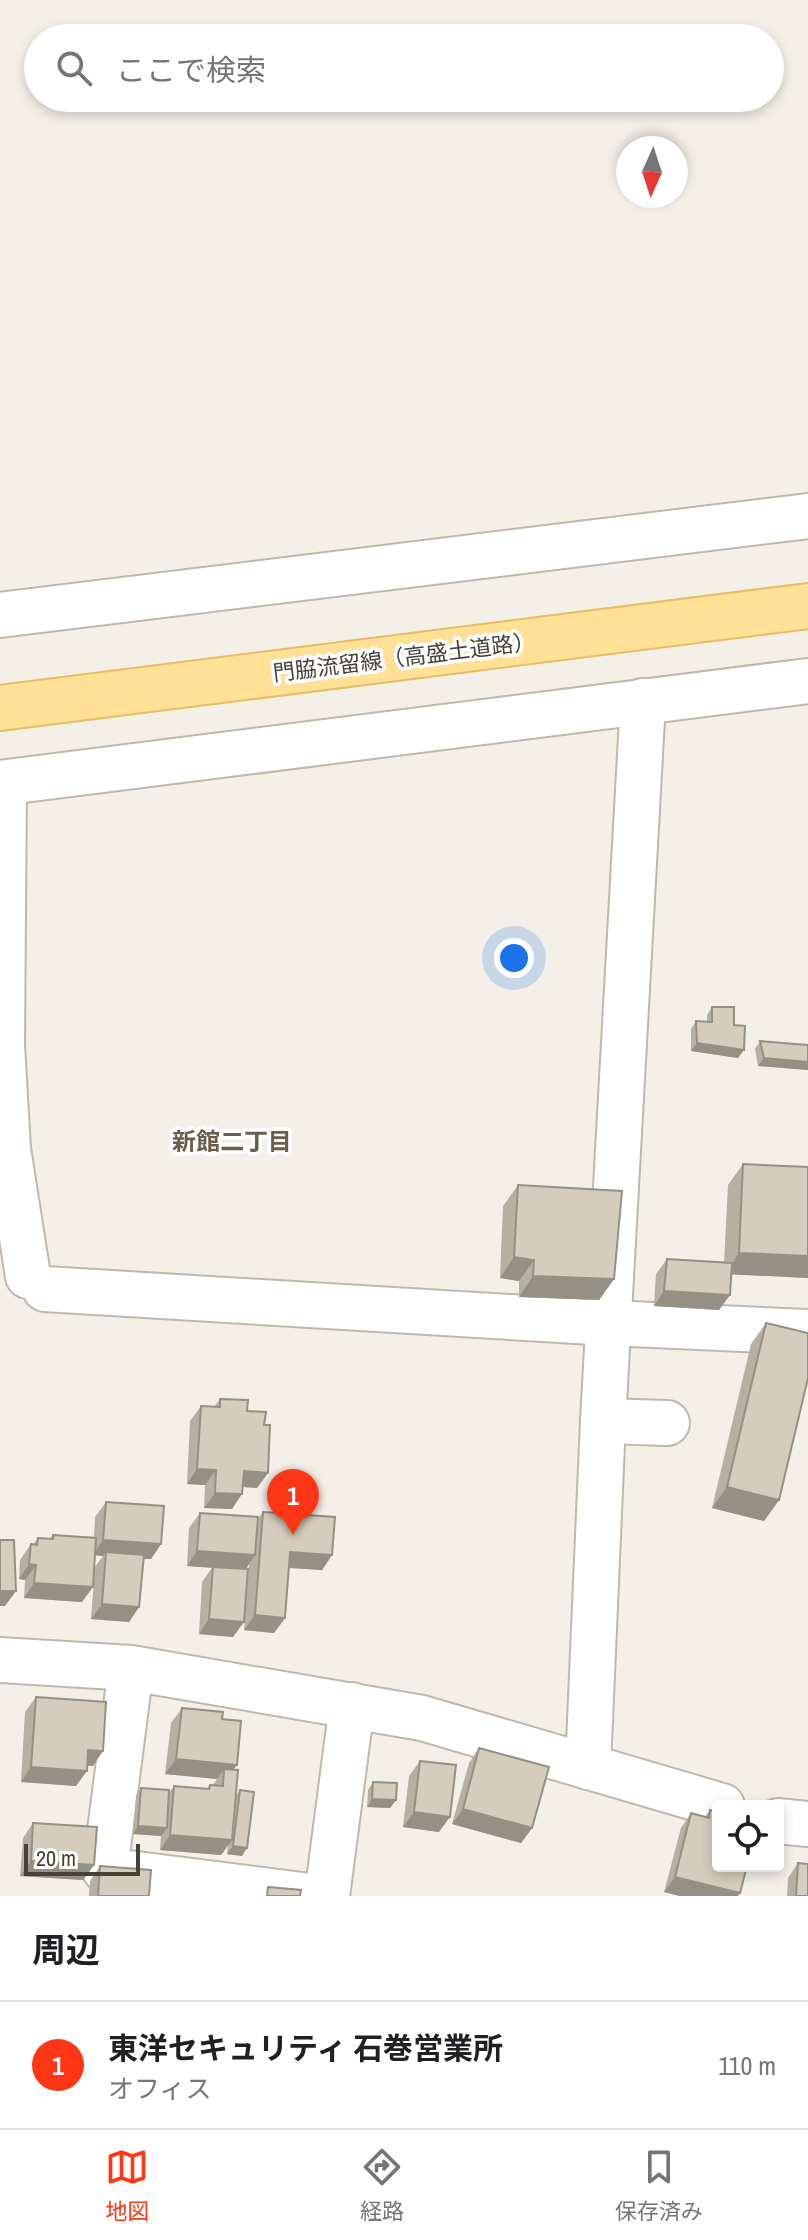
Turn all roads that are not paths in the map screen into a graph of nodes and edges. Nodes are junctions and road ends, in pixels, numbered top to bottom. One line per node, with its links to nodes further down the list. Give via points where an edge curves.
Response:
1 (808, 516): 3 (street)
2 (808, 606): 6 (main road, 門脇流留線（高盛土道路）)
3 (0, 615)
4 (808, 681): 5 (street)
5 (643, 701): 7 (street); 9 (street)
6 (0, 708)
7 (2, 783): 8 (street)
8 (1, 1045): 9 (street, via 8,1149 37,1283)
9 (609, 1323): 10 (street); 11 (street)
10 (808, 1332)
11 (603, 1421): 12 (street); 16 (street)
12 (667, 1423)
13 (0, 1660): 14 (street)
14 (131, 1668): 15 (street); 20 (street, via 105,1870)
15 (352, 1705): 16 (street, via 422,1718); 21 (street)
16 (588, 1767): 17 (street)
17 (712, 1803)
18 (784, 1822): 19 (street)
19 (808, 1824)
20 (310, 1896)
21 (327, 1896)

